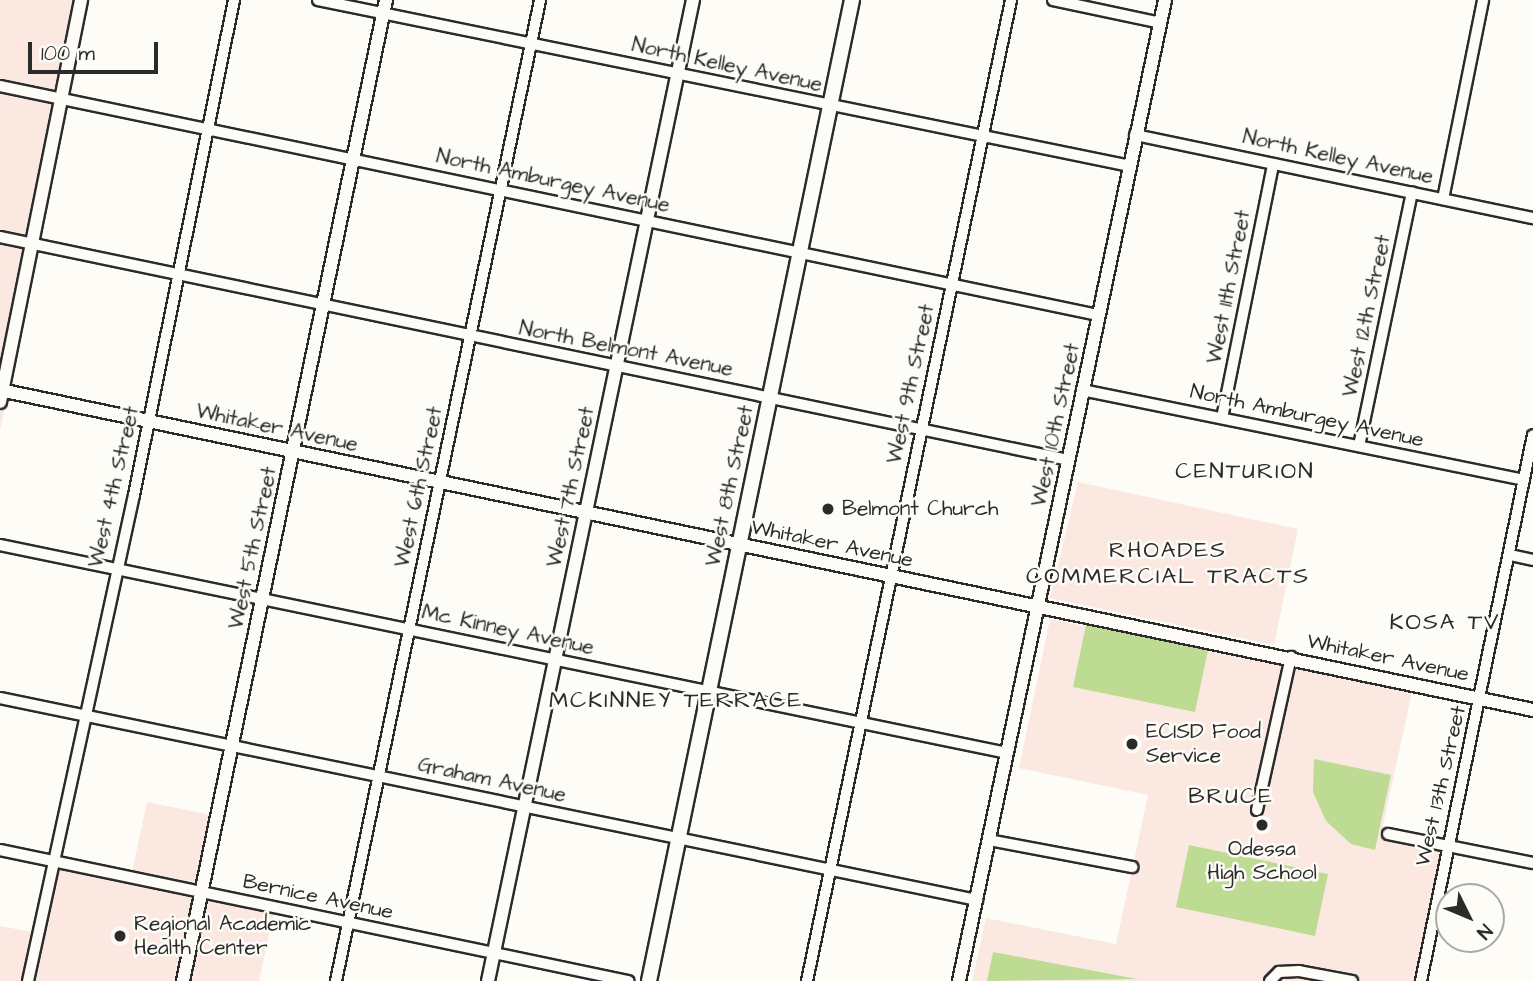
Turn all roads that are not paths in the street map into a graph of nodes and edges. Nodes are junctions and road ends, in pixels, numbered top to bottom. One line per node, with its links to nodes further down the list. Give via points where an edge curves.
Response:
1 (81, 0): 17 (street)
2 (233, 0): 19 (street, West 4th Street)
3 (318, 0): 12 (street, North Kelley Avenue)
4 (386, 0): 12 (street, West 5th Street)
5 (540, 0): 14 (street, West 6th Street)
6 (693, 0): 15 (street, West 7th Street)
7 (852, 0): 18 (main road, West 8th Street)
8 (1011, 0): 21 (street, West 9th Street)
9 (1053, 0): 13 (street)
10 (1166, 0): 13 (street, West 10th Street)
11 (1483, 0): 27 (street)
12 (383, 14): 14 (street, North Kelley Avenue); 22 (street, West 5th Street)
13 (1161, 23): 20 (street, West 10th Street)
14 (531, 44): 15 (street, North Kelley Avenue); 25 (street, West 6th Street)
15 (677, 74): 18 (street, North Kelley Avenue); 29 (street, West 7th Street)
16 (0, 86): 17 (street, North Amburgey Avenue)
17 (60, 99): 19 (street, North Amburgey Avenue); 31 (street)
18 (830, 106): 21 (street, North Kelley Avenue); 32 (main road, West 8th Street)
19 (206, 129): 22 (street, North Amburgey Avenue); 33 (street, West 4th Street)
20 (1135, 135): 23 (street, North Kelley Avenue); 24 (street, West 10th Street)
21 (985, 136): 24 (street, North Kelley Avenue); 34 (street, West 9th Street)
22 (353, 160): 25 (street, North Amburgey Avenue); 35 (street, West 5th Street)
23 (1273, 164): 26 (street, North Kelley Avenue); 42 (street, West 11th Street)
24 (1130, 166): 36 (street, West 10th Street)
25 (500, 190): 29 (street, North Amburgey Avenue); 37 (street, West 6th Street)
26 (1412, 192): 27 (street, North Kelley Avenue); 46 (street, West 12th Street)
27 (1443, 199): 28 (street, North Kelley Avenue)
28 (1533, 218)
29 (646, 221): 32 (street, North Amburgey Avenue); 38 (street, West 7th Street)
30 (0, 237): 31 (street, North Belmont Avenue)
31 (33, 244): 33 (street, North Belmont Avenue); 40 (street)
32 (800, 251): 34 (street, North Amburgey Avenue); 41 (main road, West 8th Street)
33 (176, 276): 35 (street, North Belmont Avenue); 43 (street, West 4th Street)
34 (951, 284): 36 (street, North Amburgey Avenue); 44 (street, West 9th Street)
35 (323, 306): 37 (street, North Belmont Avenue); 47 (street, West 5th Street)
36 (1098, 315): 39 (street, West 10th Street)
37 (470, 337): 38 (street, North Belmont Avenue); 50 (street, West 6th Street)
38 (616, 367): 41 (street, North Belmont Avenue); 51 (street, West 7th Street)
39 (1082, 390): 42 (street, North Amburgey Avenue); 48 (street, West 10th Street)
40 (1, 394): 43 (street, Whitaker Avenue)
41 (769, 397): 44 (street, North Belmont Avenue); 52 (main road, West 8th Street)
42 (1222, 418): 46 (street, North Amburgey Avenue)
43 (149, 421): 47 (street, Whitaker Avenue); 56 (street, West 4th Street)
44 (921, 430): 48 (street, North Belmont Avenue); 57 (street, West 9th Street)
45 (1533, 435): 49 (street, West 13th Street)
46 (1359, 446): 49 (street, North Amburgey Avenue)
47 (293, 451): 50 (street, Whitaker Avenue); 58 (street, West 5th Street)
48 (1068, 460): 59 (street, West 10th Street)
49 (1524, 480): 54 (street, West 13th Street)
50 (441, 481): 51 (street, Whitaker Avenue); 60 (street, West 6th Street)
51 (587, 512): 52 (street, Whitaker Avenue); 62 (street, West 7th Street)
52 (740, 544): 57 (street, Whitaker Avenue); 63 (main road, West 8th Street)
53 (0, 545): 56 (street, Mc Kinney Avenue)
54 (1510, 555): 55 (street); 65 (street, West 13th Street)
55 (1533, 560)
56 (114, 568): 58 (street, Mc Kinney Avenue); 67 (street, West 4th Street)
57 (894, 576): 59 (street, Whitaker Avenue); 68 (street, West 9th Street)
58 (262, 598): 60 (street, Mc Kinney Avenue); 69 (street, West 5th Street)
59 (1040, 606): 61 (street, Whitaker Avenue); 70 (street, West 10th Street)
60 (409, 629): 62 (street, Mc Kinney Avenue); 71 (street, West 6th Street)
61 (1291, 657): 65 (street, Whitaker Avenue); 73 (street)
62 (555, 659): 63 (street, Mc Kinney Avenue); 72 (street, West 7th Street)
63 (709, 691): 68 (street, Mc Kinney Avenue); 75 (main road, West 8th Street)
64 (0, 698): 67 (street, Graham Avenue)
65 (1481, 698): 66 (street, Whitaker Avenue); 77 (street, West 13th Street)
66 (1533, 710)
67 (83, 715): 69 (street, Graham Avenue); 79 (street, West 4th Street)
68 (860, 723): 70 (street, Mc Kinney Avenue); 82 (street, West 9th Street)
69 (231, 746): 71 (street, Graham Avenue); 83 (street, West 5th Street)
70 (1007, 753): 76 (street, West 10th Street)
71 (378, 776): 72 (street, Graham Avenue); 85 (street, West 6th Street)
72 (524, 806): 75 (street, Graham Avenue); 86 (street, West 7th Street)
73 (1257, 810)
74 (1388, 834): 77 (street)
75 (678, 839): 82 (street, Graham Avenue); 92 (main road, West 8th Street)
76 (989, 839): 81 (street); 84 (street, West 10th Street)
77 (1447, 846): 80 (street); 97 (street, West 13th Street)
78 (0, 850): 79 (street, Bernice Avenue)
79 (53, 861): 83 (street, Bernice Avenue); 87 (street, West 4th Street)
80 (1533, 863)
81 (1132, 867)
82 (830, 870): 84 (street, Graham Avenue); 93 (street, West 9th Street)
83 (201, 892): 85 (street, Bernice Avenue); 88 (street, West 5th Street)
84 (976, 900): 94 (street, West 10th Street)
85 (348, 922): 86 (street, Bernice Avenue); 89 (street, West 6th Street)
86 (494, 953): 90 (street, West 7th Street); 91 (street, Bernice Avenue)
87 (28, 981)
88 (183, 981)
89 (336, 981)
90 (488, 981)
91 (628, 981)
92 (649, 981)
93 (807, 981)
94 (959, 981)
95 (1270, 981): 96 (street, via 1279,972 1299,971)
96 (1352, 981)
97 (1420, 981)

